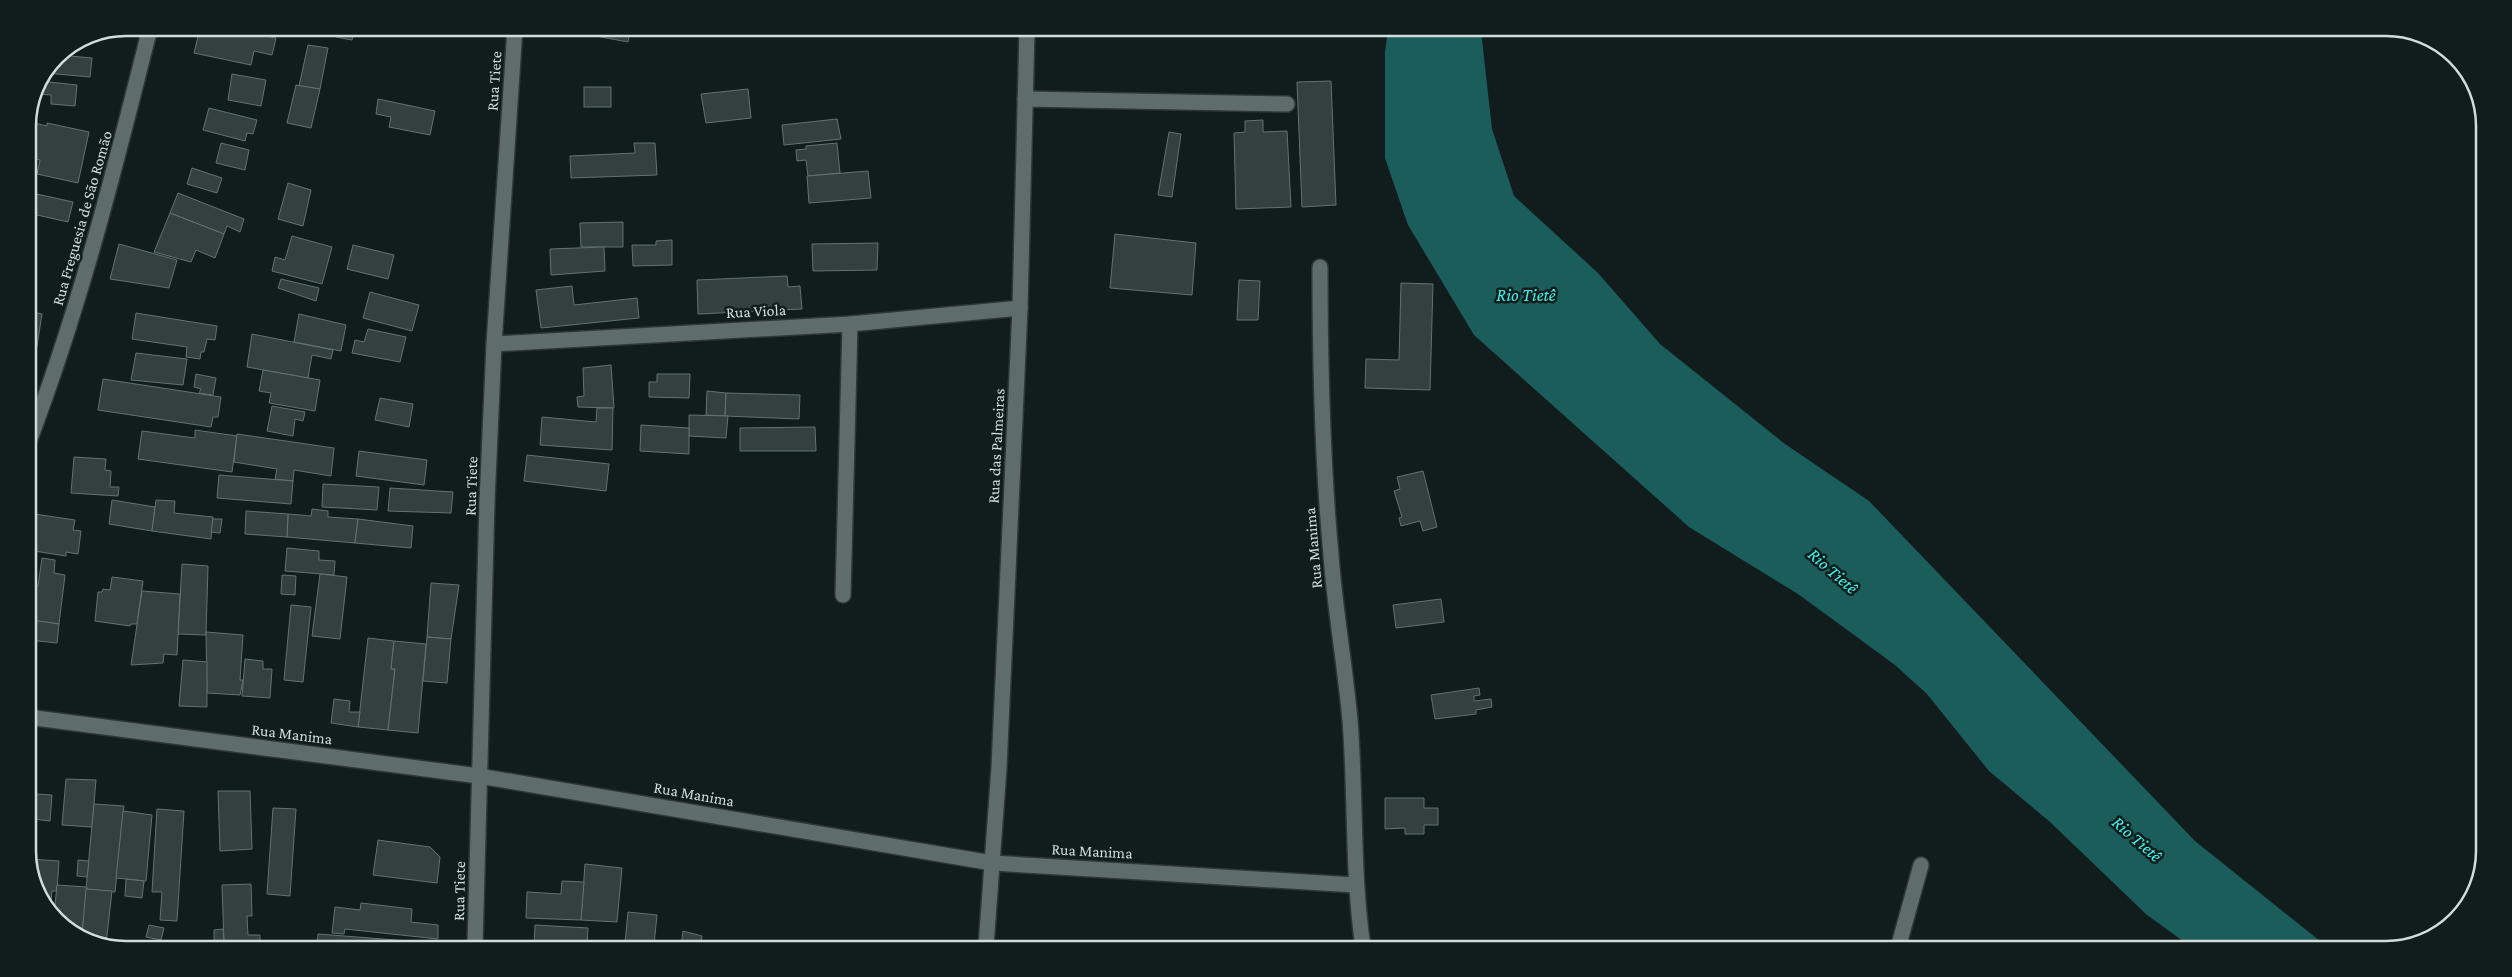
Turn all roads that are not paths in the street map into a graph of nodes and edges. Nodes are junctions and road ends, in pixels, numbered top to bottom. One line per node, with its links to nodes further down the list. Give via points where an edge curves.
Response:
1 (148, 36): 10 (street, Rua Freguesia de São Romão, via 116,167 78,299)
2 (514, 36): 9 (street, Rua Tiete)
3 (1027, 36): 4 (street, Rua das Palmeiras)
4 (1025, 99): 5 (street); 7 (street, Rua das Palmeiras)
5 (1287, 104)
6 (1320, 267): 16 (street, Rua Manima, via 1321,408 1331,554 1350,719)
7 (1020, 308): 8 (street, Rua Viola); 14 (street, Rua das Palmeiras, via 1000,758)
8 (850, 324): 9 (street, Rua Viola); 11 (street)
9 (494, 344): 13 (street, Rua Tiete)
10 (36, 421)
11 (843, 595)
12 (36, 718): 13 (street, Rua Manima)
13 (479, 776): 14 (street, Rua Manima); 17 (street, Rua Tiete)
14 (992, 863): 16 (street, Rua Manima); 18 (street, Rua das Palmeiras)
15 (1921, 865): 20 (street)
16 (1355, 885): 19 (street, Rua Manima)
17 (475, 941)
18 (986, 941)
19 (1362, 941)
20 (1900, 941)

